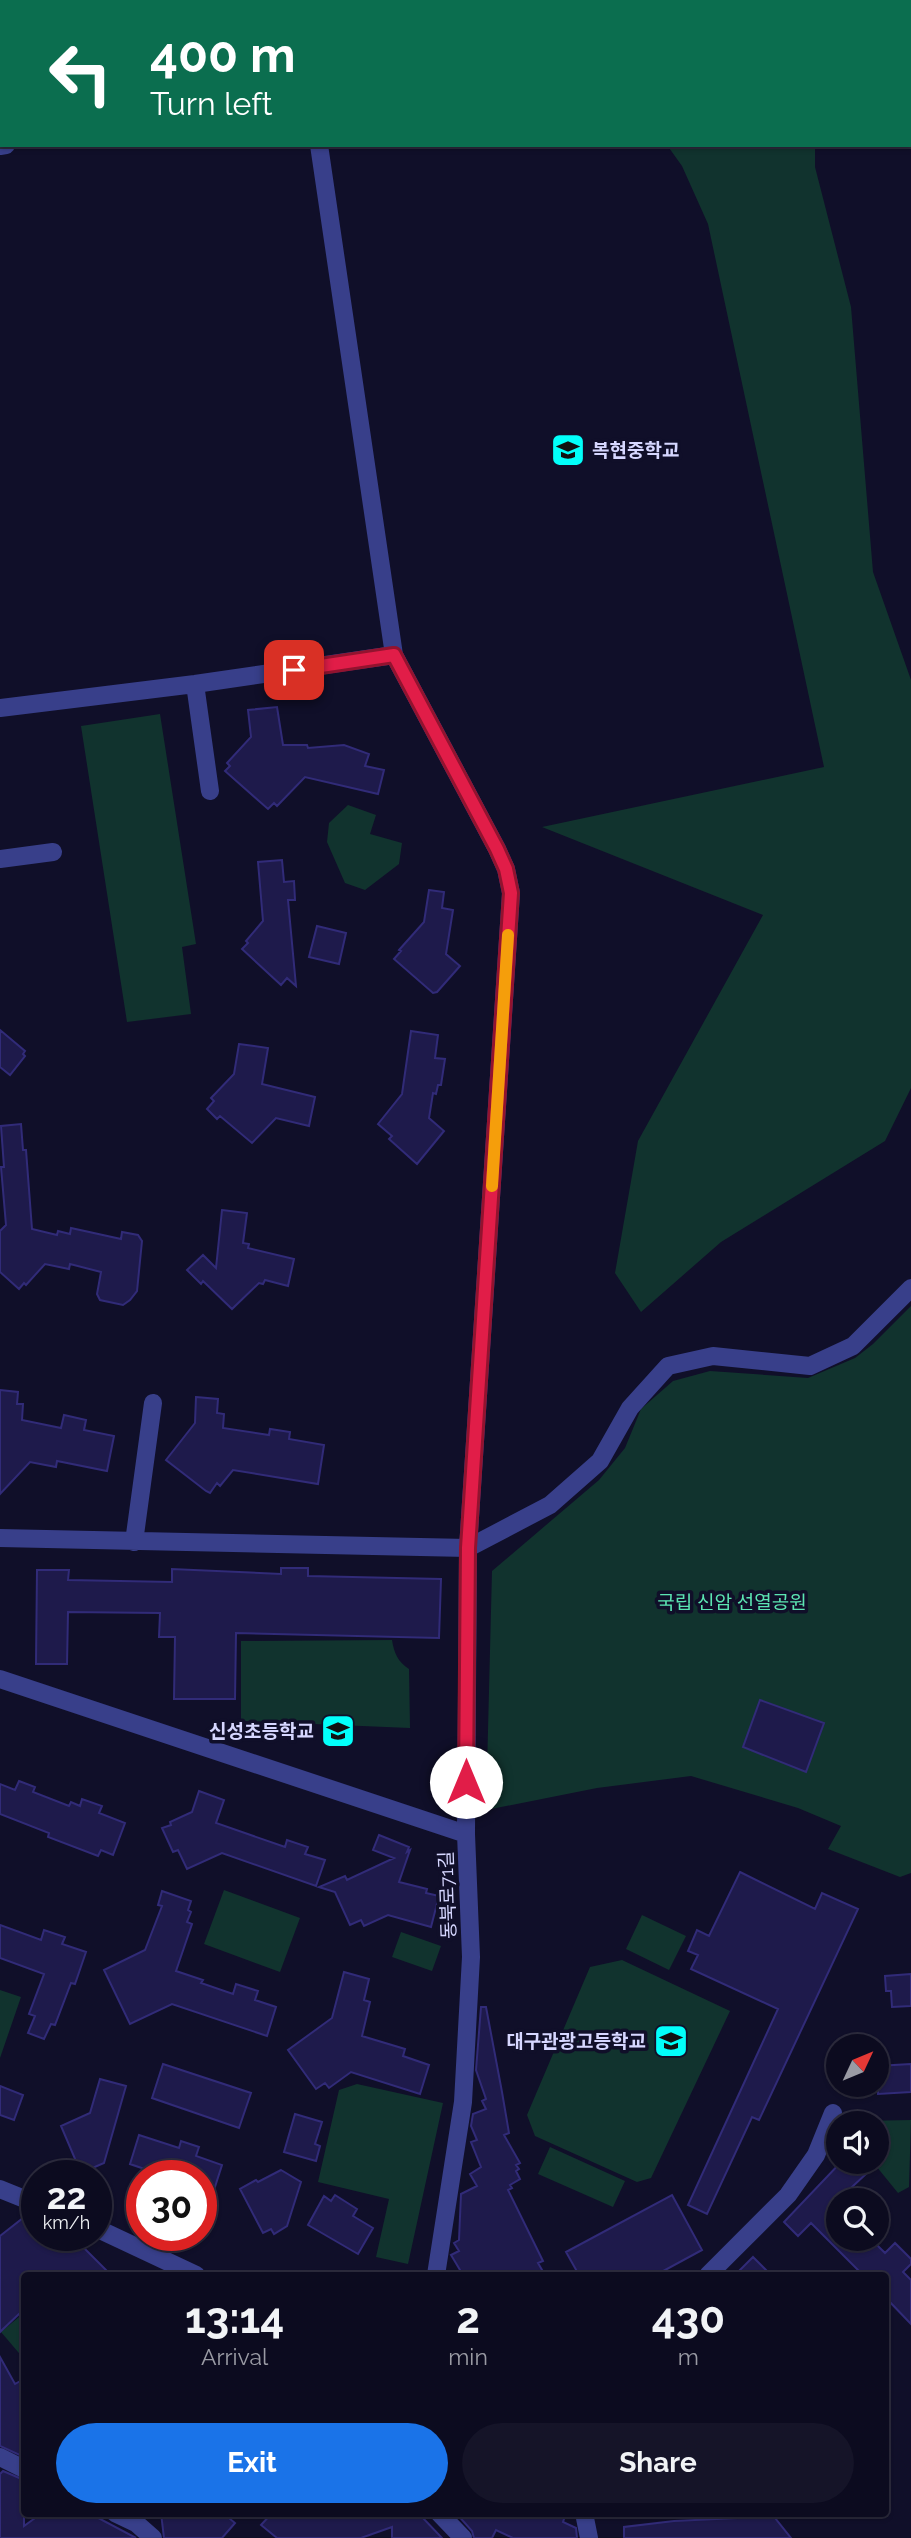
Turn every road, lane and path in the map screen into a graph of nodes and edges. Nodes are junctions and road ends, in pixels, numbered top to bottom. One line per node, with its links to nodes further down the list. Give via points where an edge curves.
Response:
1 (319, 147): 2 (street)
2 (394, 655): 3 (street); 12 (street, via 497,849 511,893)
3 (195, 684): 4 (street); 5 (street)
4 (0, 708)
5 (210, 791)
6 (53, 852): 7 (street)
7 (0, 859)
8 (911, 1288): 12 (street, via 853,1346 810,1366 713,1356 668,1366 630,1408 600,1461 550,1505)
9 (153, 1403): 11 (street)
10 (0, 1538): 11 (street)
11 (134, 1542): 12 (street)
12 (468, 1548): 14 (street)
13 (0, 1679): 14 (street, 동북로71길)
14 (466, 1834): 20 (street, 동북로71길, via 471,1957 463,2102)
15 (826, 2131): 21 (street, via 817,2155 788,2195)
16 (0, 2189): 17 (street)
17 (21, 2198)
18 (112, 2236): 19 (street)
19 (190, 2272)
20 (436, 2272)
21 (711, 2272)
22 (0, 2458): 23 (street)
23 (21, 2468)
24 (123, 2517): 27 (street)
25 (443, 2517): 28 (street)
26 (585, 2517): 29 (street)
27 (153, 2538)
28 (463, 2538)
29 (589, 2538)

